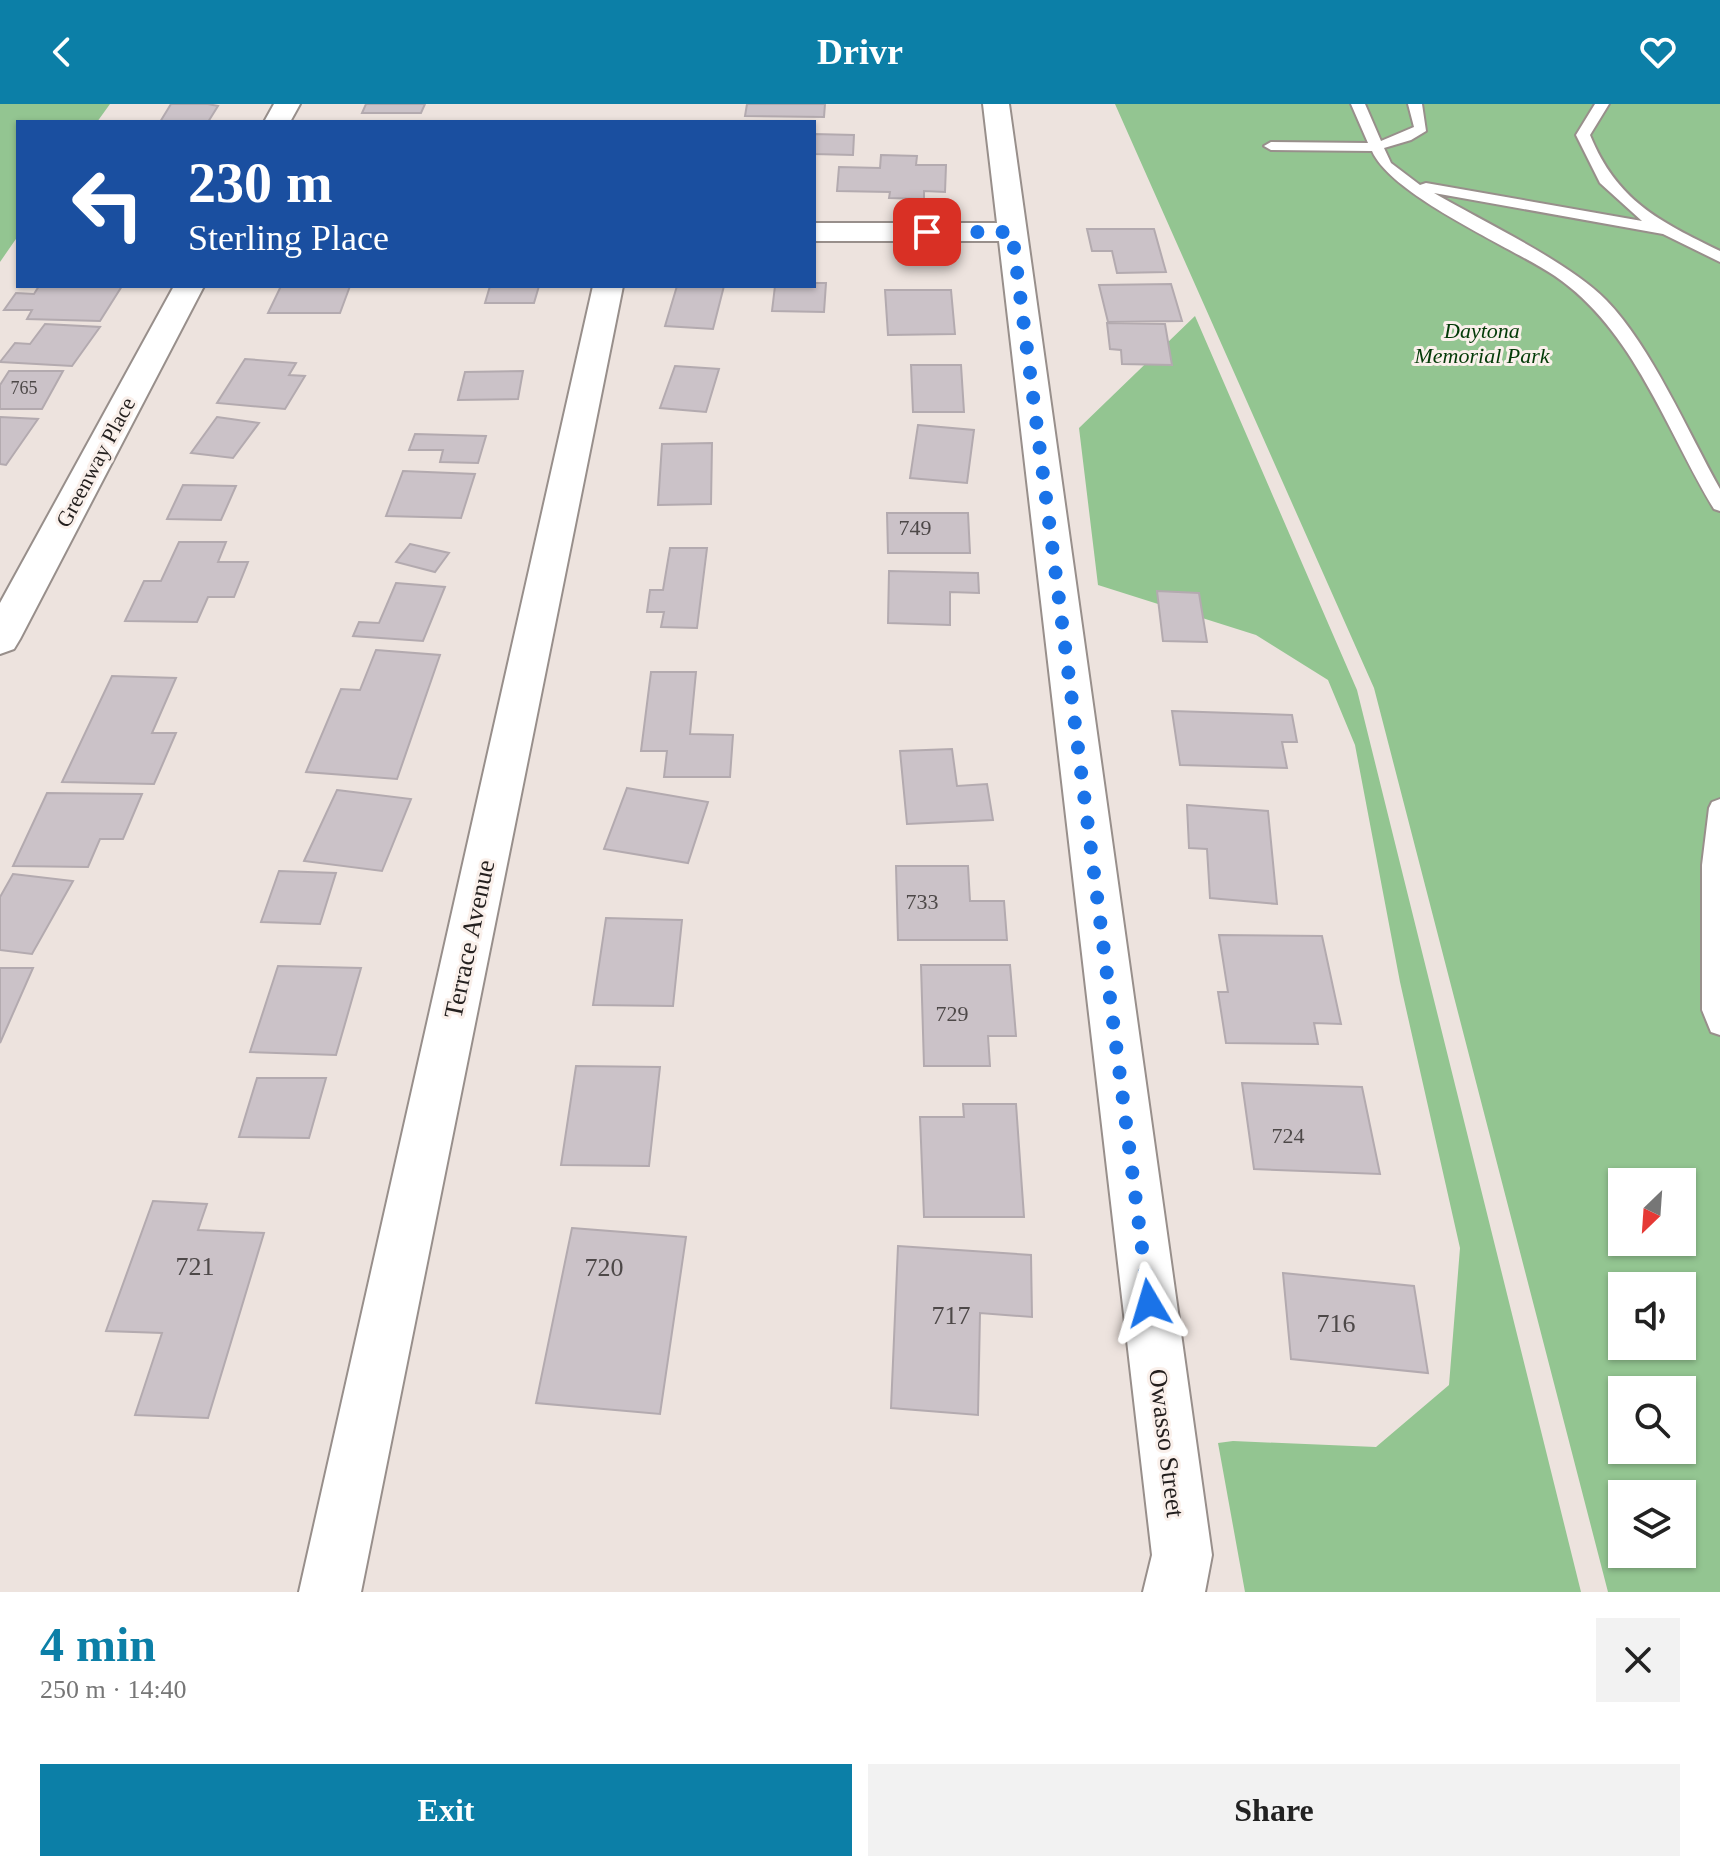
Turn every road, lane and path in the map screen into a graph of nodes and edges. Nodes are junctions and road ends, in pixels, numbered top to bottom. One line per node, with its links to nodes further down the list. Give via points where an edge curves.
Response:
1 (996, 104): 10 (street, Owasso Street)
2 (1358, 104): 6 (lane)
3 (1415, 104): 6 (lane, via 1421,128)
4 (1602, 104): 8 (lane, via 1583,135 1591,161 1613,193)
5 (1271, 146): 6 (lane)
6 (1376, 146): 7 (lane, via 1385,165)
7 (1409, 184): 8 (lane); 14 (lane, via 1560,273 1600,303 1636,353)
8 (1666, 230): 11 (lane)
9 (816, 232): 10 (street)
10 (1012, 232): 20 (street, Owasso Street, via 1182,1555)
11 (1720, 257)
12 (188, 288): 15 (street, Greenway Place)
13 (608, 288): 19 (street, Terrace Avenue)
14 (1720, 505)
15 (0, 639)
16 (1720, 808): 17 (lane, via 1713,865)
17 (1717, 919): 18 (lane, via 1714,1010)
18 (1720, 1024)
19 (330, 1592)
20 (1174, 1592)

